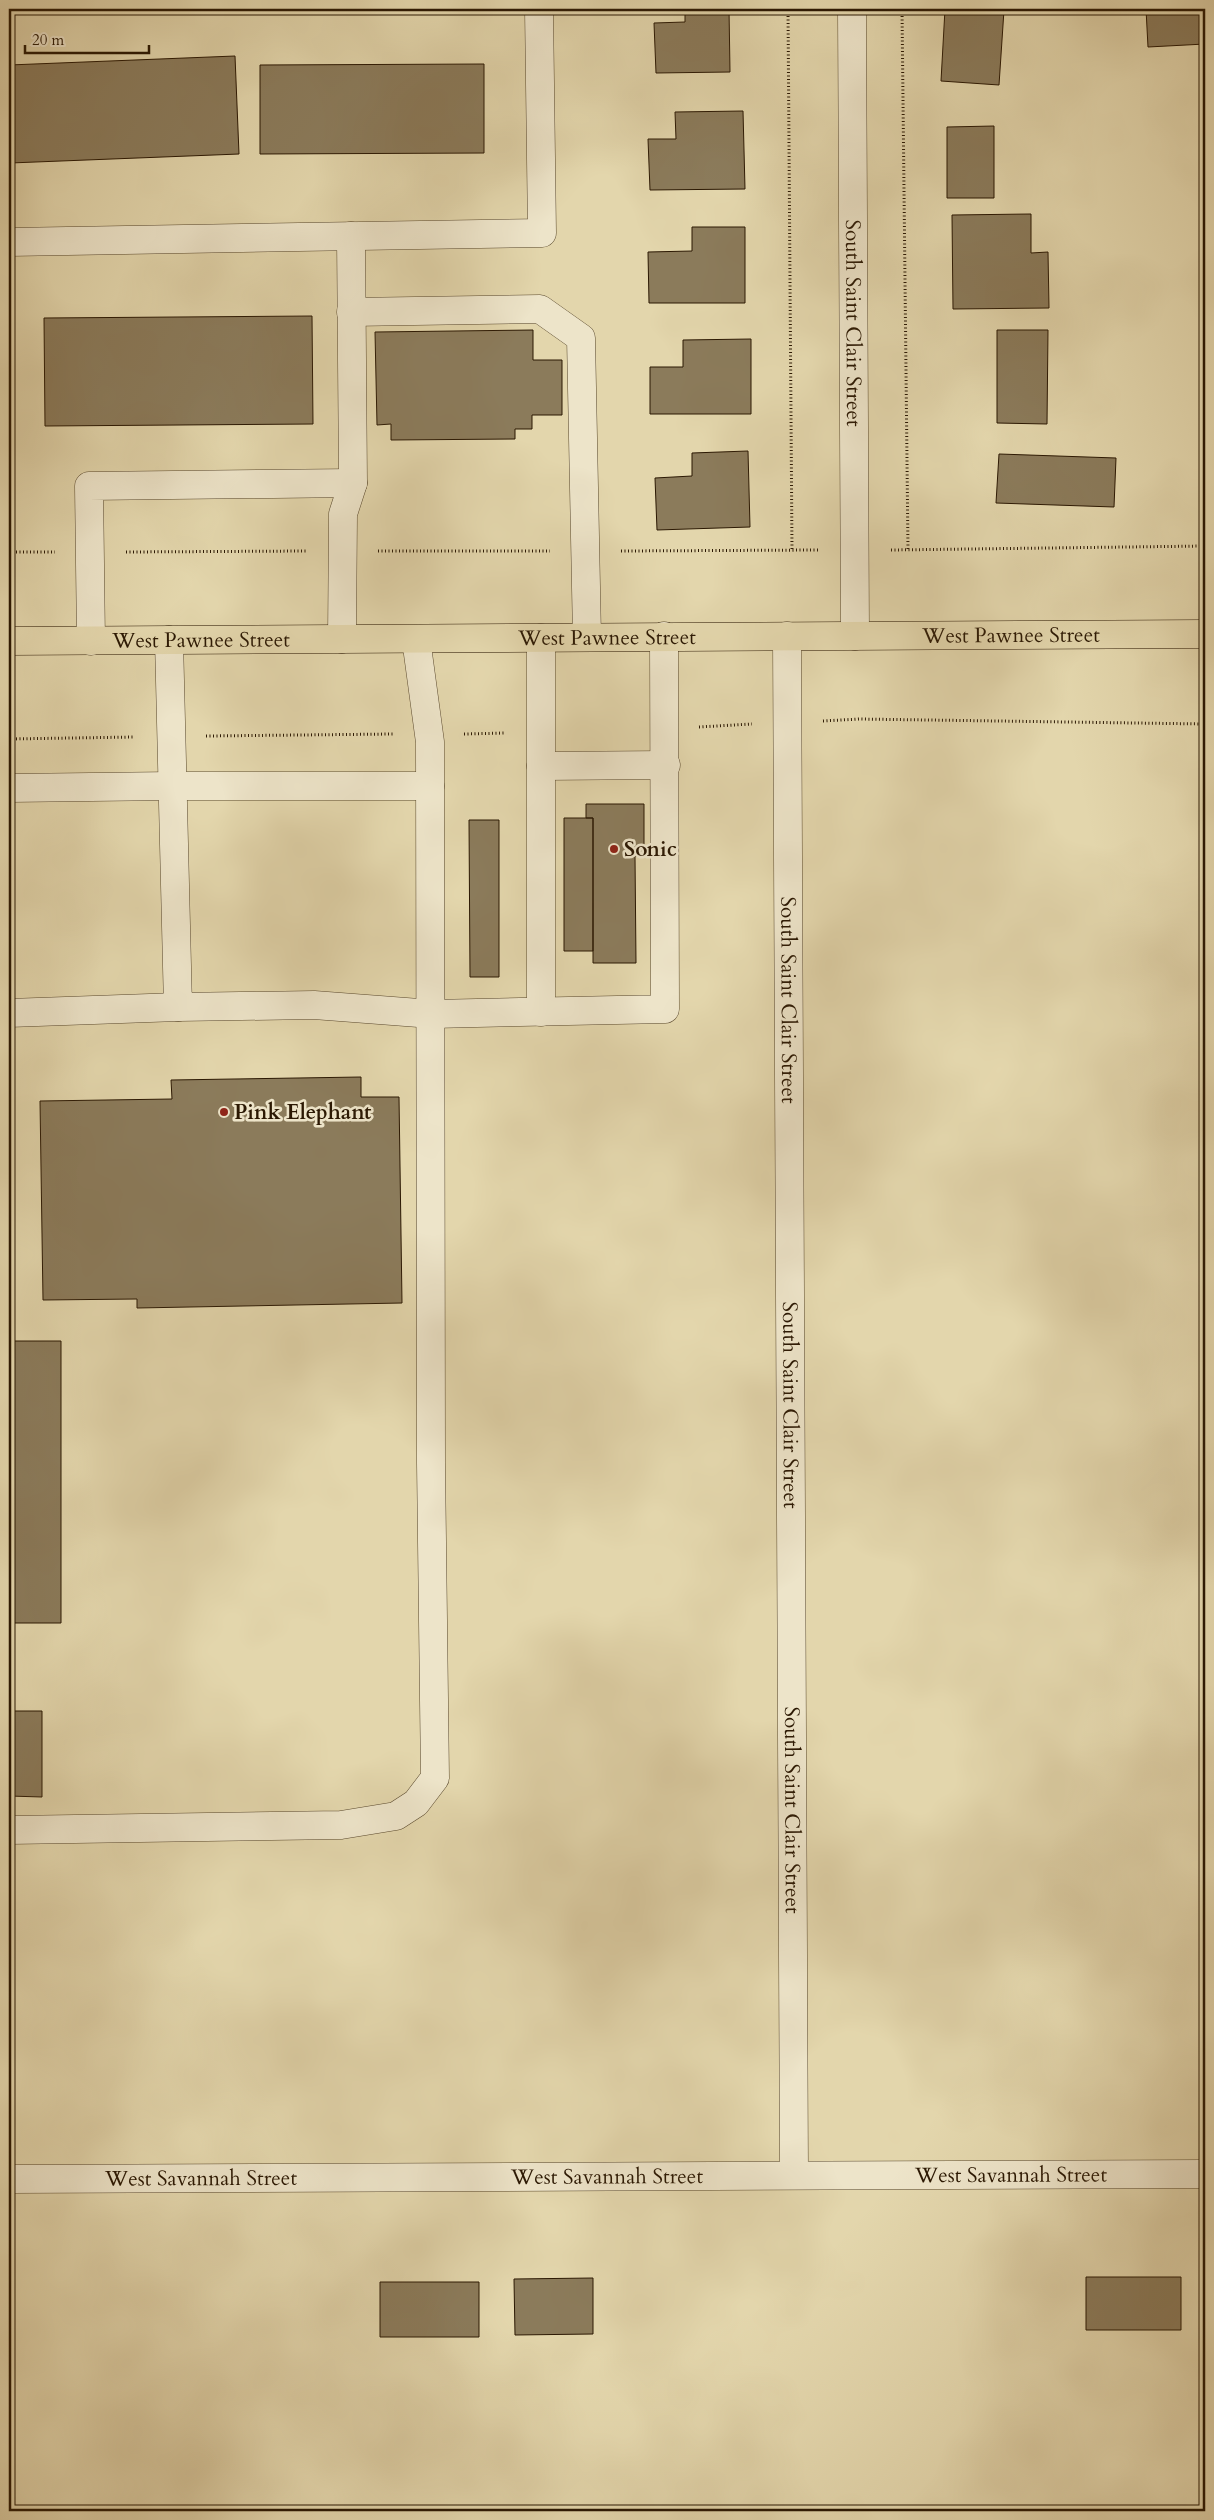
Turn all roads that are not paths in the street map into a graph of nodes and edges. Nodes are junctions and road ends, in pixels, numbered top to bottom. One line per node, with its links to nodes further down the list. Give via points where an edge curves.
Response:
1 (539, 9): 3 (street, via 542,233)
2 (852, 9): 10 (street, South Saint Clair Street)
3 (351, 236): 4 (street); 5 (street)
4 (9, 242)
5 (351, 312): 6 (street); 11 (street, via 540,309 581,338)
6 (353, 483): 12 (street, via 343,514); 17 (street, via 89,486)
7 (1205, 634): 10 (main road, West Pawnee Street)
8 (664, 636): 9 (main road, West Pawnee Street); 11 (main road, West Pawnee Street); 18 (street)
9 (787, 636): 10 (main road, West Pawnee Street); 28 (street, South Saint Clair Street)
10 (856, 636)
11 (587, 637): 14 (main road, West Pawnee Street)
12 (342, 638): 13 (main road, West Pawnee Street); 15 (main road, West Pawnee Street)
13 (416, 638): 14 (main road, West Pawnee Street); 21 (street, via 430,742)
14 (541, 638): 19 (street)
15 (169, 640): 17 (main road, West Pawnee Street); 20 (street)
16 (9, 641): 17 (main road, West Pawnee Street)
17 (91, 641)
18 (666, 765): 19 (street); 24 (street, via 665,1010)
19 (541, 766): 24 (street)
20 (172, 786): 21 (street); 22 (street); 23 (street)
21 (430, 786): 26 (street)
22 (9, 788)
23 (178, 1007): 25 (street); 26 (street, via 314,1005)
24 (541, 1012): 26 (street)
25 (9, 1013)
26 (432, 1014): 27 (street, via 431,1444 436,1778 416,1803 396,1816 341,1825)
27 (9, 1830)
28 (794, 2174): 29 (street, West Savannah Street); 30 (street, West Savannah Street)
29 (1205, 2174)
30 (9, 2179)

